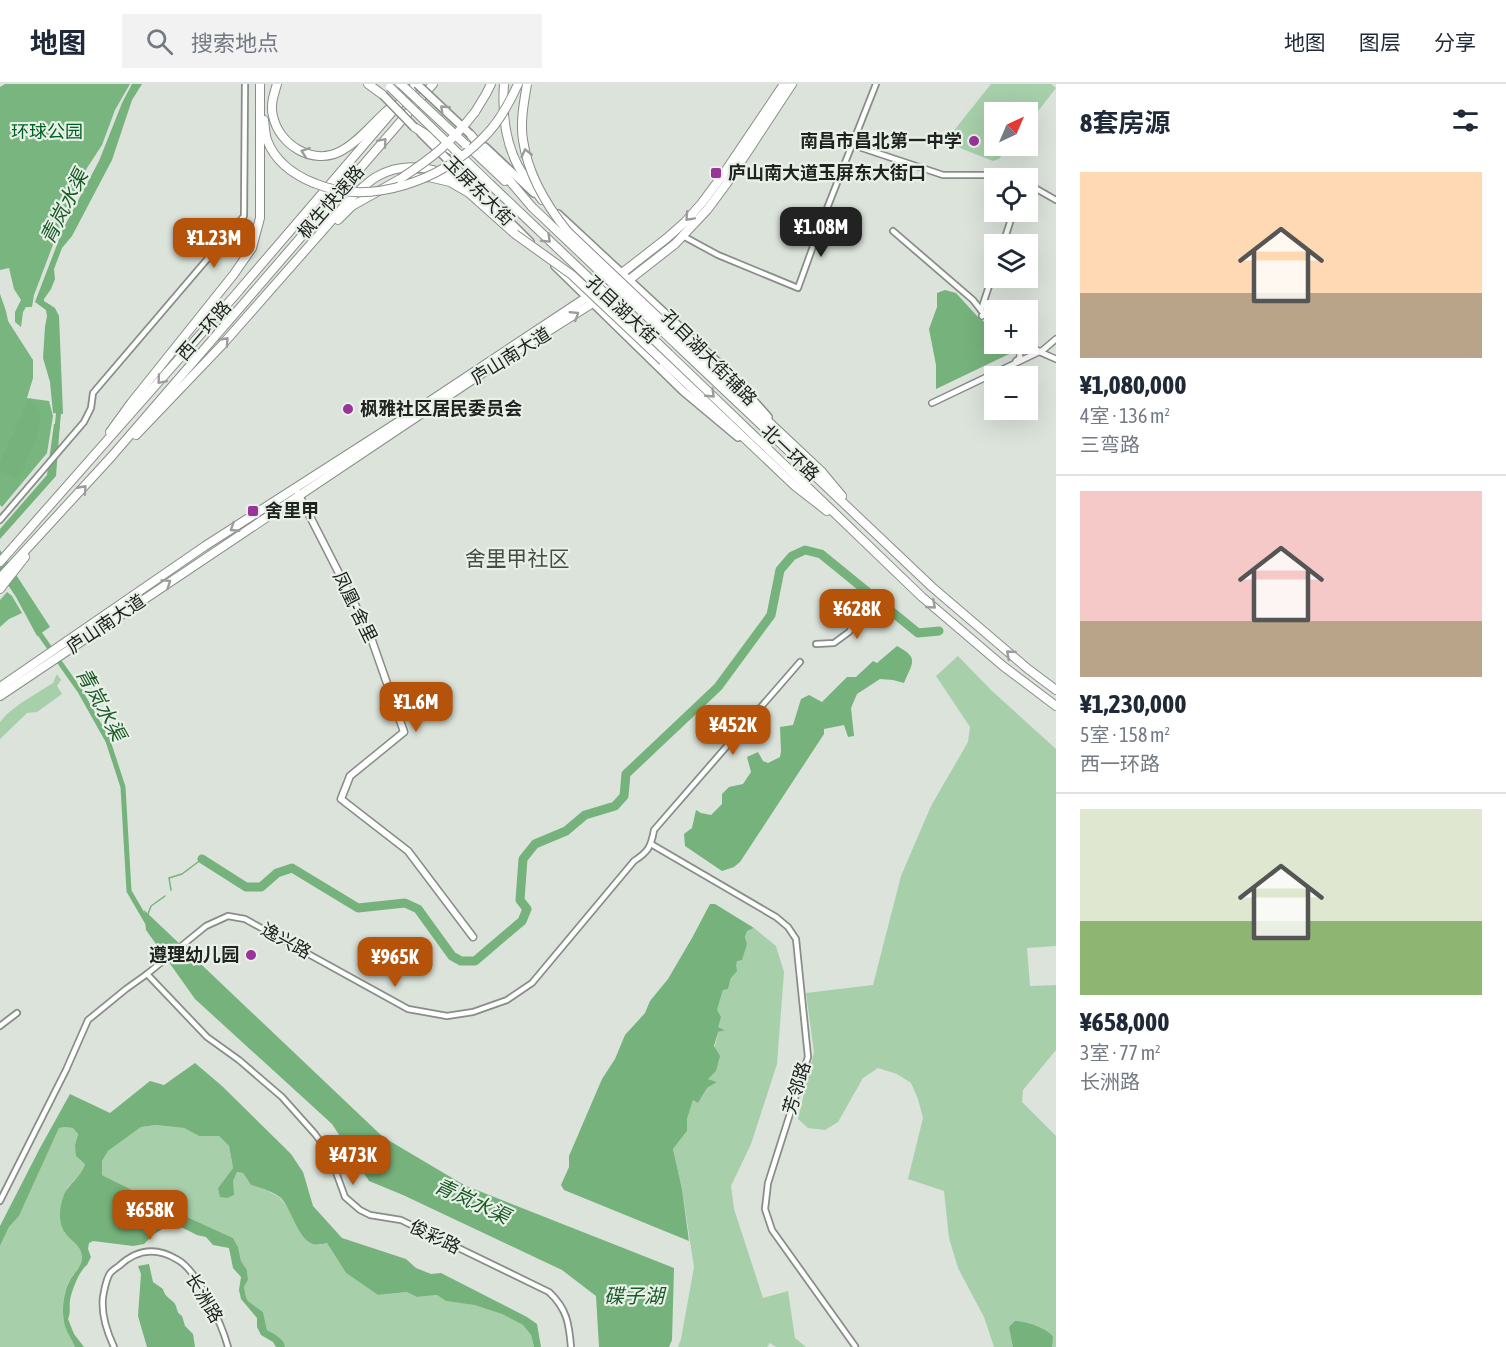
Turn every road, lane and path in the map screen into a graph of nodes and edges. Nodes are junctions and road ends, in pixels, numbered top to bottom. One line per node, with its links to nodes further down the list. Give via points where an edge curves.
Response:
1 (245, 84): 56 (street, via 244,216 93,393 84,422)
2 (260, 84): 18 (highway)
3 (278, 84): 17 (highway, one-way to 3, via 340,153 309,155 292,147 276,128 272,114)
4 (370, 84): 16 (highway)
5 (401, 84): 29 (highway, bridge)
6 (415, 84): 17 (highway); 20 (main road, 玉屏东大街, one-way to 6, bridge)
7 (433, 84): 51 (highway, 枫生快速路, one-way to 7)
8 (490, 84): 24 (highway, bridge, via 475,112 445,147)
9 (504, 84): 27 (highway, via 502,104 508,138 517,165)
10 (518, 84): 18 (highway, bridge, via 498,121 464,154 416,182 373,191 325,188 285,165 267,139)
11 (526, 84): 40 (highway, one-way to 11, bridge, via 568,232 541,194 529,168 523,139)
12 (784, 84): 33 (highway, 庐山南大道, one-way to 33, via 701,204 667,238)
13 (792, 84): 31 (highway, 庐山南大道, via 727,183)
14 (876, 84): 21 (street)
15 (388, 86): 22 (highway, 孔目湖大街, bridge)
16 (383, 95): 19 (main road, 玉屏东大街, bridge)
17 (405, 97): 50 (highway, 西一环路, one-way to 50)
18 (260, 98): 50 (highway, via 260,218 252,248)
19 (414, 127): 22 (highway); 26 (main road, 玉屏东大街)
20 (470, 134): 27 (main road, 玉屏东大街); 29 (highway)
21 (853, 145): 23 (street, via 943,175); 31 (street, via 798,288)
22 (460, 156): 45 (highway, 孔目湖大街, one-way to 45, bridge)
23 (984, 176)
24 (400, 178): 32 (highway, bridge, via 352,206); 45 (highway, bridge, via 429,177 450,182 469,194 515,234 572,275)
25 (1038, 190): 28 (street)
26 (481, 193): 32 (highway, via 465,182 428,168 396,168 354,195); 36 (main road, 玉屏东大街)
27 (542, 200): 33 (main road, 玉屏东大街)
28 (1056, 200)
29 (532, 207): 40 (highway, 北一环路, bridge)
30 (893, 231): 38 (street)
31 (683, 236): 34 (highway, 庐山南大道)
32 (292, 265): 51 (highway, one-way to 32, via 222,345)
33 (622, 273): 34 (main road, 孔目湖大街辅路); 36 (highway, 庐山南大道)
34 (629, 280): 37 (highway, 庐山南大道); 48 (main road, 孔目湖大街辅路, via 728,372)
35 (989, 288): 38 (street)
36 (587, 297): 37 (main road, 孔目湖大街辅路); 52 (highway, 庐山南大道)
37 (593, 304): 49 (main road, 孔目湖大街辅路, via 683,391); 52 (highway, 庐山南大道, one-way to 37)
38 (982, 312)
39 (1056, 339): 43 (street)
40 (680, 342): 48 (highway); 55 (highway, 北一环路)
41 (1056, 345): 43 (street)
42 (1038, 349): 43 (street)
43 (1043, 352): 46 (street); 47 (street); 47 (street, via 933,403)
44 (1020, 354): 47 (street)
45 (666, 357): 49 (highway); 57 (highway, 孔目湖大街, one-way to 57)
46 (1056, 358)
47 (1013, 365)
48 (794, 445): 55 (highway, via 822,472)
49 (766, 459): 57 (highway)
50 (87, 465): 53 (highway, 西一环路)
51 (96, 473): 54 (highway, one-way to 51)
52 (297, 491): 64 (highway, 庐山南大道, via 205,546); 71 (main road, 凤凰-舍里, via 369,632 404,732 350,776 341,799 408,851)
53 (52, 503): 58 (highway); 59 (highway, 西一环路)
54 (63, 510): 60 (highway); 61 (highway)
55 (857, 516): 67 (highway, 北一环路, one-way to 55, via 932,587)
56 (0, 520)
57 (859, 536): 69 (highway, one-way to 69, via 931,604)
58 (0, 556)
59 (0, 562)
60 (0, 578)
61 (0, 589)
62 (860, 594): 63 (street, via 853,606 854,626 849,632 834,643)
63 (816, 644)
64 (47, 659): 66 (highway, 庐山南大道); 68 (highway, 庐山南大道)
65 (800, 662): 70 (street, 逸兴路, via 654,830)
66 (0, 687)
67 (1056, 688)
68 (0, 696)
69 (1056, 706)
70 (651, 844): 72 (street, 逸兴路, via 532,983 507,1000 472,1012 447,1016 408,1009 246,919 228,916 206,926); 76 (street, 芳邻路, via 776,917 796,939 808,1057 768,1183 765,1209 772,1230)
71 (473, 937)
72 (147, 974): 75 (street, 逸兴路, via 88,1020); 79 (street, 俊彩路, via 207,1036 282,1097 315,1134 329,1153 345,1197 370,1215 401,1220 549,1292 566,1314)
73 (17, 1013): 74 (street)
74 (0, 1026)
75 (0, 1201)
76 (855, 1346)
77 (114, 1347): 78 (street, 长洲路, via 105,1323 103,1298 109,1274 137,1253 161,1252 181,1261 199,1283)
78 (228, 1347)
79 (571, 1347)

